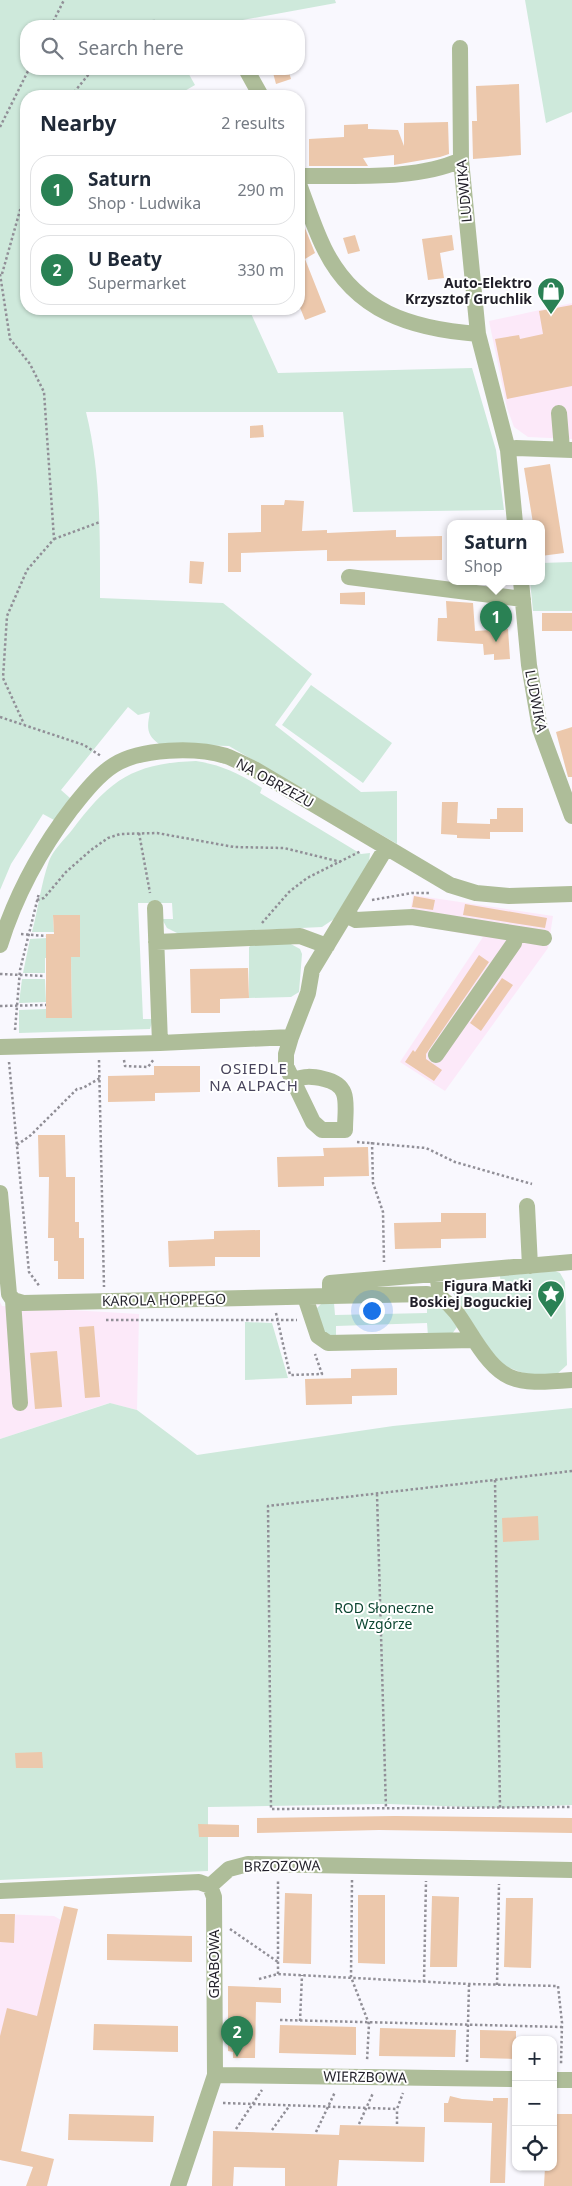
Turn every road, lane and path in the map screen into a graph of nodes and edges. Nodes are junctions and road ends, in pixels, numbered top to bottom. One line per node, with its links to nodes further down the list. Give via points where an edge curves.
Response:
1 (64, 0): 2 (path)
2 (54, 20)
3 (460, 48): 10 (street, LUDWIKA)
4 (26, 75): 9 (path)
5 (88, 75): 7 (path)
6 (249, 75): 8 (street)
7 (76, 90)
8 (257, 90)
9 (0, 127)
10 (461, 160): 11 (street, via 442,168 408,172); 15 (street, LUDWIKA)
11 (305, 176)
12 (305, 200): 15 (street, via 324,249 355,293 395,318 454,332)
13 (20, 209): 14 (path)
14 (1, 274): 21 (path, via 10,339 30,364 44,392)
15 (478, 334): 18 (street, LUDWIKA)
16 (559, 413): 17 (street)
17 (567, 449): 18 (street)
18 (508, 450): 19 (street, LUDWIKA)
19 (515, 520)
20 (100, 522): 21 (path)
21 (54, 539): 26 (path, via 27,570 7,616 3,678)
22 (349, 577): 24 (street)
23 (521, 585): 24 (street, LUDWIKA)
24 (523, 599): 28 (street, LUDWIKA, via 529,665 540,729)
25 (0, 717): 26 (path)
26 (24, 724): 27 (path, via 84,744)
27 (114, 765): 31 (street, NA OBRZEŻU, via 160,752 226,756 254,769); 43 (street, NA OBRZEŻU, via 84,792 51,835 31,869)
28 (572, 816)
29 (138, 833): 32 (path, via 157,833 234,847 284,848); 37 (path, via 108,838 66,872 44,898); 38 (path)
30 (354, 845): 32 (path, via 362,850)
31 (386, 848): 35 (street, NA OBRZEŻU, via 450,885 476,893 509,896); 36 (street)
32 (341, 862): 44 (path, via 307,878 289,892 256,930)
33 (39, 891): 37 (path)
34 (439, 893): 36 (path, via 412,892 362,902)
35 (572, 894)
36 (356, 899): 39 (street)
37 (37, 900): 41 (path)
38 (155, 908): 46 (street)
39 (346, 915): 40 (street, via 356,920 412,917); 47 (street)
40 (516, 934): 45 (street); 59 (street, via 514,943)
41 (28, 936): 42 (path); 43 (path); 49 (path)
42 (46, 936)
43 (2, 937)
44 (256, 938): 46 (street); 47 (street, via 300,936)
45 (544, 938)
46 (156, 942): 57 (street)
47 (327, 946): 54 (street, via 312,970 308,993)
48 (0, 974): 49 (path)
49 (19, 976): 50 (path); 52 (path)
50 (45, 976)
51 (0, 1006): 52 (path)
52 (16, 1006): 53 (path); 55 (path)
53 (46, 1006)
54 (291, 1036): 57 (street); 62 (street, via 286,1066)
55 (14, 1037)
56 (99, 1045): 57 (street); 58 (street); 61 (path)
57 (160, 1049): 60 (path, via 148,1067 126,1066)
58 (4, 1052): 65 (path)
59 (436, 1055)
60 (122, 1056)
61 (100, 1078): 65 (path, via 77,1089); 73 (path)
62 (293, 1080): 62 (street, via 313,1122 322,1130 345,1130 342,1086 306,1075)
63 (372, 1141): 64 (path); 66 (path, via 426,1148 455,1162); 71 (path, via 374,1183 384,1212)
64 (357, 1142)
65 (17, 1145): 74 (path, via 29,1272)
66 (532, 1184)
67 (0, 1194): 79 (street)
68 (527, 1206): 70 (street)
69 (572, 1262): 70 (street)
70 (530, 1266): 72 (street)
71 (384, 1269)
72 (437, 1275): 75 (street, via 330,1283); 78 (street)
73 (104, 1291)
74 (46, 1293)
75 (330, 1296): 76 (street, KAROLA HOPPEGO); 78 (street, KAROLA HOPPEGO, via 427,1294)
76 (305, 1297): 77 (street, KAROLA HOPPEGO); 83 (street, via 318,1336 328,1343)
77 (276, 1298): 79 (street, KAROLA HOPPEGO); 81 (path)
78 (441, 1298): 83 (street, via 453,1306)
79 (11, 1299): 86 (street)
80 (106, 1320): 81 (path)
81 (276, 1320): 82 (path); 84 (path, via 290,1374 322,1374)
82 (304, 1320)
83 (474, 1340): 85 (street, via 490,1363 512,1379 538,1383)
84 (313, 1347)
85 (572, 1380)
86 (20, 1403)
87 (572, 1471): 88 (path)
88 (495, 1480): 89 (path); 91 (path)
89 (377, 1494): 92 (path); 92 (path, via 268,1506 271,1809)
90 (572, 1807): 91 (path)
91 (500, 1808): 92 (path)
92 (386, 1809)
93 (572, 1870): 98 (street, BRZOZOWA, via 248,1864 229,1869)
94 (278, 1875): 101 (path)
95 (352, 1876): 104 (path)
96 (426, 1878): 106 (path)
97 (500, 1881): 108 (path)
98 (210, 1886): 99 (street, via 199,1882); 116 (street, GRABOWA, via 214,1897)
99 (0, 1891)
100 (225, 1925): 101 (path)
101 (278, 1962): 102 (path)
102 (278, 1974): 103 (path); 105 (path)
103 (302, 1974): 104 (path); 110 (path)
104 (351, 1977): 106 (path); 111 (path)
105 (259, 1979)
106 (424, 1982): 107 (path)
107 (469, 1984): 108 (path); 112 (path)
108 (497, 1985): 113 (path, via 558,1986)
109 (280, 2020): 110 (path)
110 (300, 2021): 111 (path)
111 (369, 2024): 112 (path); 114 (path)
112 (468, 2026): 113 (path); 115 (path)
113 (562, 2027): 117 (path)
114 (367, 2065)
115 (467, 2069)
116 (215, 2074): 118 (street, WIERZBOWA); 134 (street, GRABOWA)
117 (562, 2077)
118 (512, 2079)
119 (264, 2088): 124 (path)
120 (336, 2090): 126 (path)
121 (374, 2091): 127 (path)
122 (404, 2092): 128 (path)
123 (217, 2103): 124 (path)
124 (253, 2103): 125 (path); 131 (path)
125 (290, 2105): 126 (path); 132 (path)
126 (329, 2106): 127 (path); 133 (path)
127 (366, 2107): 128 (path); 129 (path)
128 (397, 2109): 130 (path)
129 (359, 2124)
130 (397, 2124)
131 (236, 2129)
132 (272, 2130)
133 (316, 2132)
134 (178, 2186)

